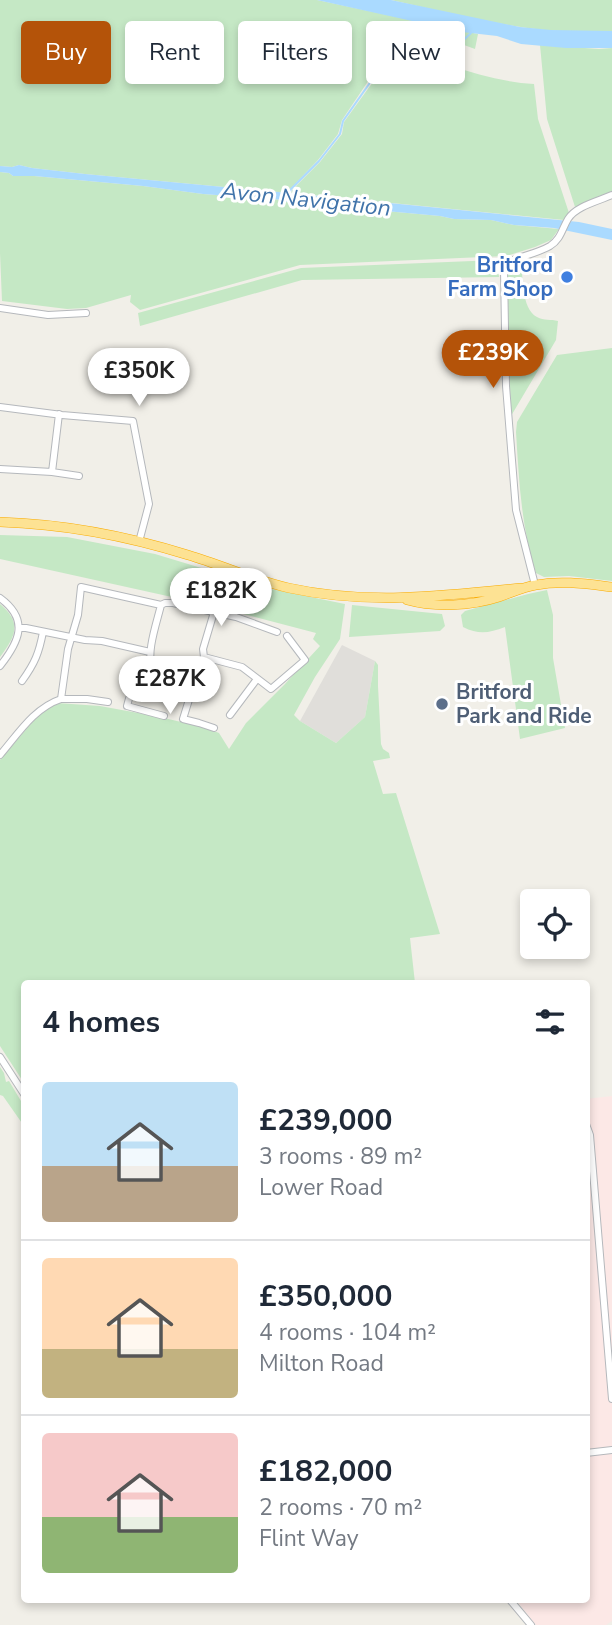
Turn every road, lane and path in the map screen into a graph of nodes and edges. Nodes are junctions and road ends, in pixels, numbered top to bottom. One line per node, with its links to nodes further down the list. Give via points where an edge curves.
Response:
1 (612, 195): 11 (street, via 580,209 568,219 559,239 509,262 504,271 506,386 516,510)
2 (0, 308): 3 (street, via 48,315)
3 (86, 313)
4 (0, 407): 5 (street)
5 (59, 414): 7 (street); 10 (street, via 133,421 149,504)
6 (0, 469): 7 (street)
7 (52, 472): 8 (street)
8 (79, 476)
9 (0, 522): 10 (highway, via 61,527)
10 (139, 542): 11 (highway, via 287,587 338,595 404,599)
11 (535, 585): 12 (highway)
12 (612, 587)
13 (0, 598): 16 (street)
14 (161, 605): 15 (street, via 173,603); 20 (street, via 82,587); 21 (street)
15 (214, 612): 18 (street); 22 (street, via 203,649)
16 (19, 628): 17 (street); 23 (street, via 15,646)
17 (43, 632): 20 (street); 27 (street, via 33,667)
18 (277, 632)
19 (287, 636): 26 (street, via 305,660 271,689)
20 (71, 638): 21 (street); 28 (street)
21 (150, 652): 24 (street)
22 (205, 657): 25 (street); 26 (street, via 242,667)
23 (0, 666)
24 (153, 670): 25 (street); 31 (street, via 136,683 127,706)
25 (196, 677): 33 (street)
26 (257, 679): 30 (street)
27 (22, 681)
28 (61, 699): 29 (street); 35 (street, via 37,712)
29 (108, 702)
30 (230, 715)
31 (164, 716)
32 (174, 718): 33 (street)
33 (183, 719): 34 (street)
34 (214, 728)
35 (0, 755)
36 (0, 1056): 37 (street)
37 (21, 1089)
38 (590, 1135): 39 (street)
39 (612, 1399)
40 (612, 1450): 41 (street)
41 (590, 1453)
42 (513, 1603): 43 (street)
43 (531, 1625)

